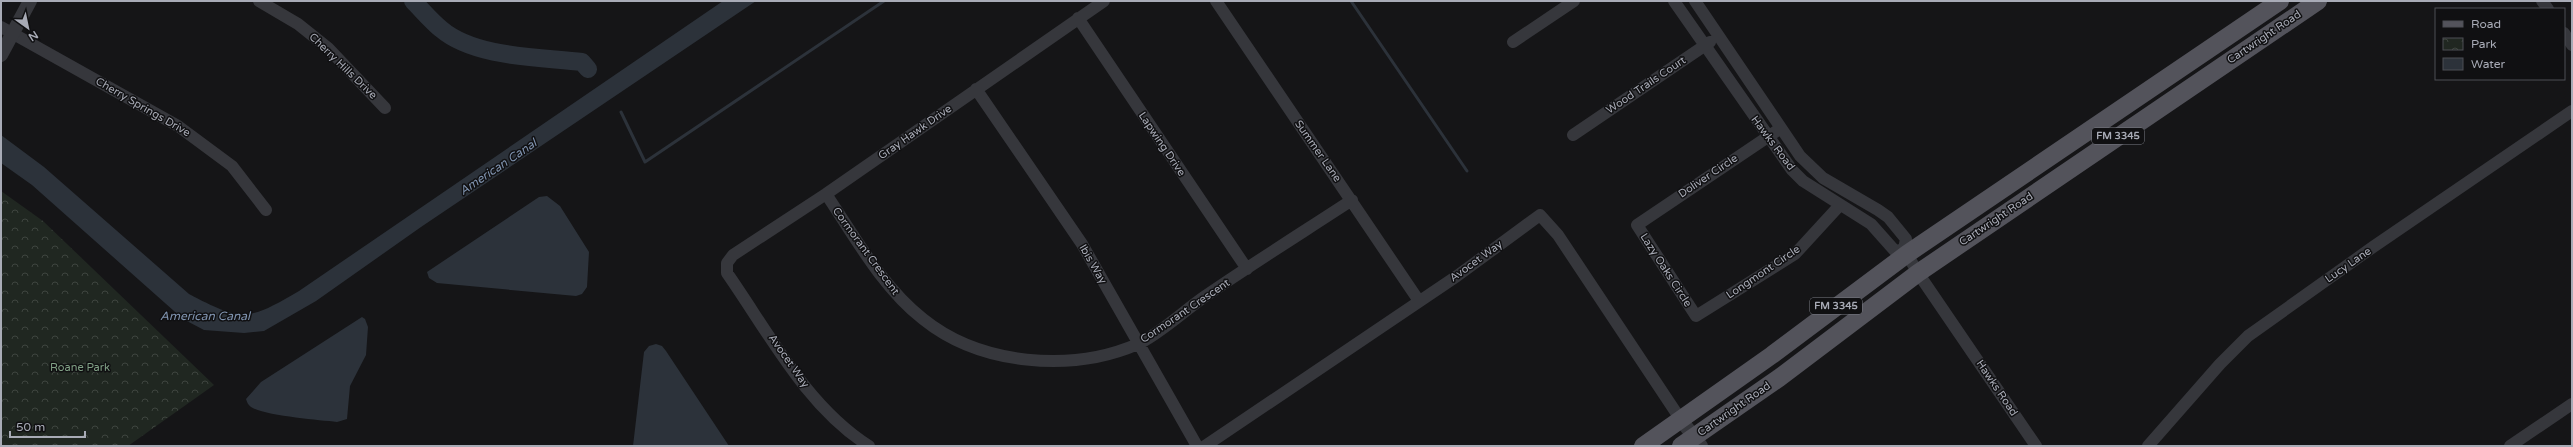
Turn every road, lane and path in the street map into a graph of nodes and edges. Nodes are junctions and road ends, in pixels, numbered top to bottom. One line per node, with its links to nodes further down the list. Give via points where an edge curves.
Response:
1 (30, 1): 11 (street)
2 (259, 1): 21 (street, Cherry Hills Drive, via 298,24 328,48)
3 (1104, 1): 10 (street, Gray Hawk Drive)
4 (1216, 1): 27 (street, Summer Lane)
5 (1574, 1): 14 (street)
6 (1674, 1): 16 (street, Hawks Road)
7 (1696, 1): 13 (street, Hawks Road)
8 (2280, 1): 18 (main road, Cartwright Road / FM 3345)
9 (2318, 1): 20 (main road, Cartwright Road / FM 3345)
10 (1078, 18): 19 (street, Gray Hawk Drive); 33 (street, Lapwing Drive)
11 (7, 30): 17 (street); 29 (street, Cherry Springs Drive, via 178,126 232,166)
12 (2565, 34): 15 (street)
13 (1719, 36): 16 (street, Wood Trails Court); 23 (street, Hawks Road)
14 (1513, 42)
15 (2572, 45)
16 (1704, 46): 24 (street, Wood Trails Court); 25 (street, Hawks Road)
17 (1, 55)
18 (2162, 79): 20 (main road); 31 (main road, Cartwright Road / FM 3345)
19 (976, 89): 26 (street, Gray Hawk Drive); 37 (street, Ibis Way, via 1082,244)
20 (2176, 97): 34 (main road, Cartwright Road / FM 3345)
21 (385, 108)
22 (2572, 111): 46 (street, Lucy Lane, via 2372,247 2248,336)
23 (1781, 128): 25 (street, Doliver Circle); 31 (street, Hawks Road, via 1810,168 1888,217 1906,239)
24 (1573, 135)
25 (1767, 136): 28 (street, Hawks Road, via 1803,181); 30 (street, Doliver Circle)
26 (826, 194): 32 (street, Gray Hawk Drive, via 733,255); 37 (street, Cormorant Crescent, via 901,299 923,320 950,338 996,355 1064,360 1092,357)
27 (1352, 200): 33 (street, Cormorant Crescent); 35 (street, Summer Lane)
28 (1840, 205): 31 (street, Hawks Road, via 1871,224 1895,251); 36 (street, Longmont Circle, via 1795,254)
29 (266, 210)
30 (1636, 225): 36 (street, Lazy Oaks Circle)
31 (1905, 252): 34 (street, Hawks Road); 39 (main road, Cartwright Road / FM 3345)
32 (727, 263): 41 (street, Avocet Way, via 728,273 822,407 847,432)
33 (1247, 269): 37 (street, Cormorant Crescent)
34 (1918, 273): 40 (main road, Cartwright Road / FM 3345); 45 (street, Hawks Road)
35 (1419, 301): 39 (street, Avocet Way, via 1540,215 1558,236); 43 (street, Avocet Way)
36 (1696, 316)
37 (1139, 343): 42 (street, Ibis Way)
38 (2572, 404): 47 (street)
39 (1681, 420): 40 (street); 44 (main road, Cartwright Road / FM 3345)
40 (1692, 443)
41 (869, 446)
42 (1197, 446)
43 (1205, 446)
44 (1643, 446)
45 (2036, 446)
46 (2148, 446)
47 (2510, 446)

